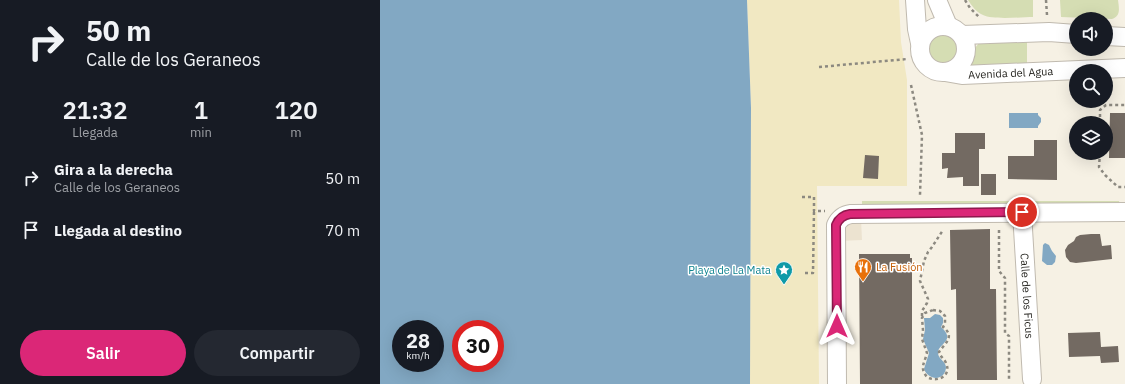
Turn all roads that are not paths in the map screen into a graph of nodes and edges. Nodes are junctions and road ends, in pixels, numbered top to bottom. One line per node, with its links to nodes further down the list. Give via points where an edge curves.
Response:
1 (915, 0): 8 (street)
2 (937, 0): 4 (street)
3 (947, 0): 4 (street)
4 (952, 27): 5 (street); 8 (street, via 934,27 922,37); 10 (street, via 965,43 966,51 959,65)
5 (1069, 33)
6 (1113, 36): 7 (street)
7 (1125, 37)
8 (920, 44): 10 (street, via 919,51 925,64 938,72)
9 (1125, 68): 10 (street, Avenida del Agua, via 962,75)
10 (945, 72)
11 (1022, 212): 12 (street); 13 (street, Calle de los Ficus); 14 (street, via 833,214 837,222)
12 (1125, 212)
13 (1033, 382)
14 (837, 384)

